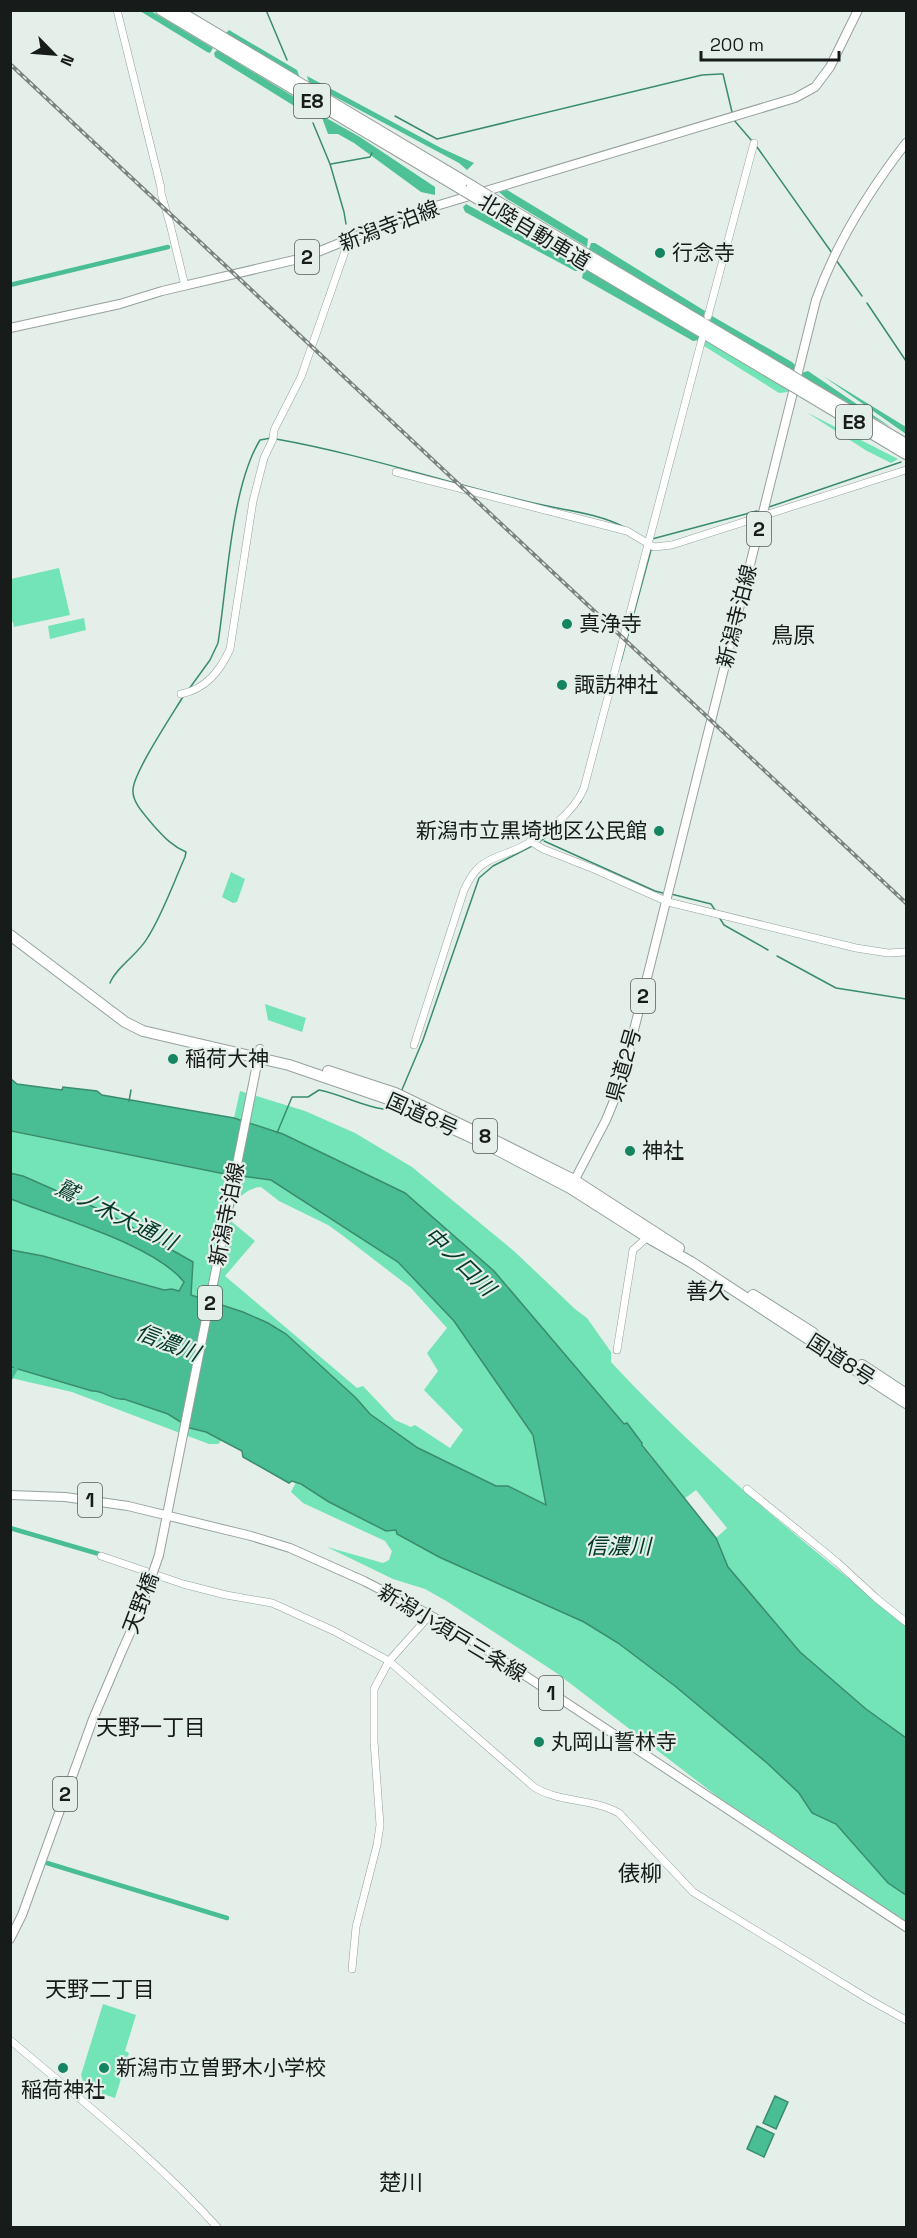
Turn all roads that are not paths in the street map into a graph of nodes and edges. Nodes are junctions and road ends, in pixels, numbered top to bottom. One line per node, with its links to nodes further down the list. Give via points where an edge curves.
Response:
1 (117, 10): 9 (street)
2 (161, 10): 7 (highway, 北陸自動車道 / E8)
3 (177, 10): 7 (highway, 北陸自動車道 / E8)
4 (858, 10): 8 (main road, 新潟寺泊線 / 2, via 830,67 814,87 795,98 416,212)
5 (754, 143): 10 (street)
6 (906, 143): 18 (main road, 新潟寺泊線 / 2, via 835,251 820,287)
7 (467, 188): 13 (highway, 北陸自動車道 / E8, bridge)
8 (349, 240): 9 (main road, 新潟寺泊線 / 2, via 303,258); 20 (street, via 301,377 264,458 253,501 230,649 211,679)
9 (185, 285): 11 (main road, 新潟寺泊線 / 2)
10 (708, 316)
11 (10, 328)
12 (702, 339): 19 (street)
13 (803, 387): 14 (highway, 北陸自動車道 / E8); 15 (highway, 北陸自動車道 / E8)
14 (906, 444)
15 (906, 455)
16 (906, 470): 18 (street)
17 (396, 472): 19 (street, via 627,531)
18 (762, 516): 19 (street, via 672,545); 22 (main road, 新潟寺泊線 / 2)
19 (648, 545): 21 (street, via 581,796 545,833)
20 (181, 694)
21 (530, 841): 22 (street); 27 (street, via 492,859 470,878)
22 (668, 902): 24 (main road, 新潟寺泊線 / 2); 26 (street, via 856,948)
23 (10, 928): 29 (highway, 国道8号 / 8, via 135,1019)
24 (658, 934): 32 (main road, 県道2号 / 2, via 620,1086)
25 (10, 935): 28 (highway, 国道8号 / 8, via 125,1022 157,1035)
26 (906, 952)
27 (414, 1046)
28 (231, 1050): 29 (highway, 国道8号 / 8); 31 (main road, via 249,1061)
29 (259, 1053): 30 (highway, 国道8号 / 8); 31 (main road, 新潟寺泊線 / 2); 32 (highway, 国道8号 / 8, via 395,1093)
30 (300, 1068): 31 (main road, via 269,1065 260,1069); 32 (highway, 国道8号 / 8, via 388,1099)
31 (253, 1082): 39 (main road, 新潟寺泊線 / 2)
32 (572, 1184): 33 (highway, 国道8号 / 8)
33 (651, 1235): 34 (street, via 633,1251); 35 (highway, 国道8号 / 8); 36 (highway, 国道8号 / 8)
34 (617, 1350)
35 (906, 1394)
36 (906, 1403)
37 (747, 1490): 43 (street)
38 (10, 1495): 39 (main road, 新潟小須戸三条線 / 1, via 85,1499)
39 (169, 1514): 40 (main road, 新潟寺泊線 / 2); 42 (main road, 新潟小須戸三条線 / 1, via 290,1548)
40 (159, 1555): 46 (main road, 天野橋 / 2, bridge, via 140,1613 93,1719)
41 (101, 1556): 44 (street, via 183,1584 272,1603)
42 (430, 1615): 44 (street); 45 (main road, 新潟小須戸三条線 / 1)
43 (906, 1622)
44 (389, 1661): 47 (street, via 374,1689 380,1825 356,1926); 48 (street, via 535,1788 619,1813 693,1892)
45 (906, 1927)
46 (10, 1939)
47 (352, 1969)
48 (906, 2020)
49 (10, 2040): 50 (street, via 140,2149)
50 (218, 2228)

